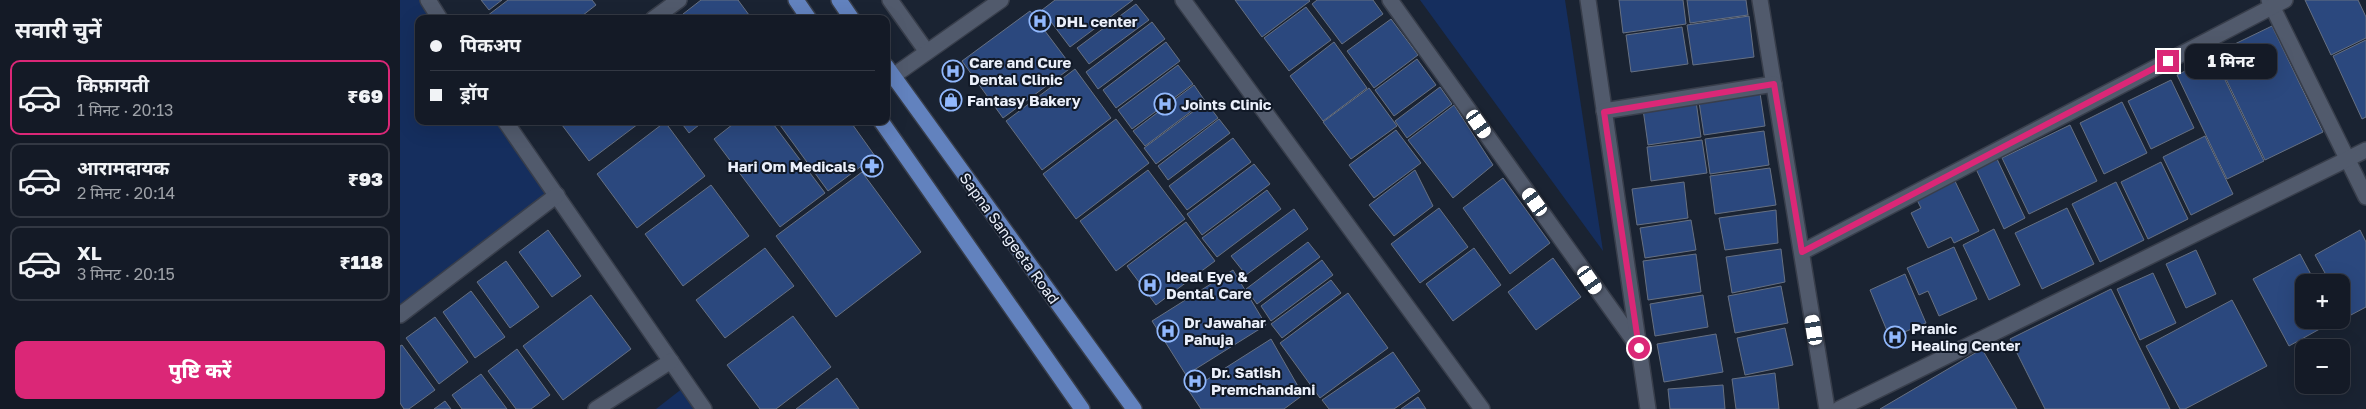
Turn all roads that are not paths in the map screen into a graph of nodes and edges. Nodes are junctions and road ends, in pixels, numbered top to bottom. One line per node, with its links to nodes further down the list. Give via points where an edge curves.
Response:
1 (428, 0): 12 (street)
2 (679, 0): 13 (street)
3 (796, 0): 14 (main road)
4 (839, 0): 15 (main road)
5 (1001, 0): 16 (street)
6 (1183, 0): 35 (street)
7 (1390, 0): 29 (street)
8 (1588, 0): 20 (street)
9 (1760, 0): 19 (street)
10 (2275, 2): 24 (street); 27 (street)
11 (898, 3): 16 (street)
12 (437, 15)
13 (658, 15)
14 (806, 15)
15 (849, 15)
16 (927, 52): 17 (street)
17 (890, 73)
18 (890, 75): 34 (main road, Sapna Sangeeta Road)
19 (1774, 84): 20 (street); 27 (street)
20 (1604, 112): 29 (street)
21 (510, 125): 25 (street)
22 (884, 125): 33 (main road)
23 (2366, 150): 24 (street)
24 (2348, 160): 26 (street); 38 (street)
25 (556, 195): 28 (street); 30 (street)
26 (2366, 198)
27 (1802, 252): 37 (street)
28 (400, 315)
29 (1639, 348): 36 (street)
30 (671, 361): 31 (street); 32 (street)
31 (596, 409)
32 (704, 409)
33 (1082, 409)
34 (1134, 409)
35 (1482, 409)
36 (1648, 409)
37 (1827, 409)
38 (1839, 409)

